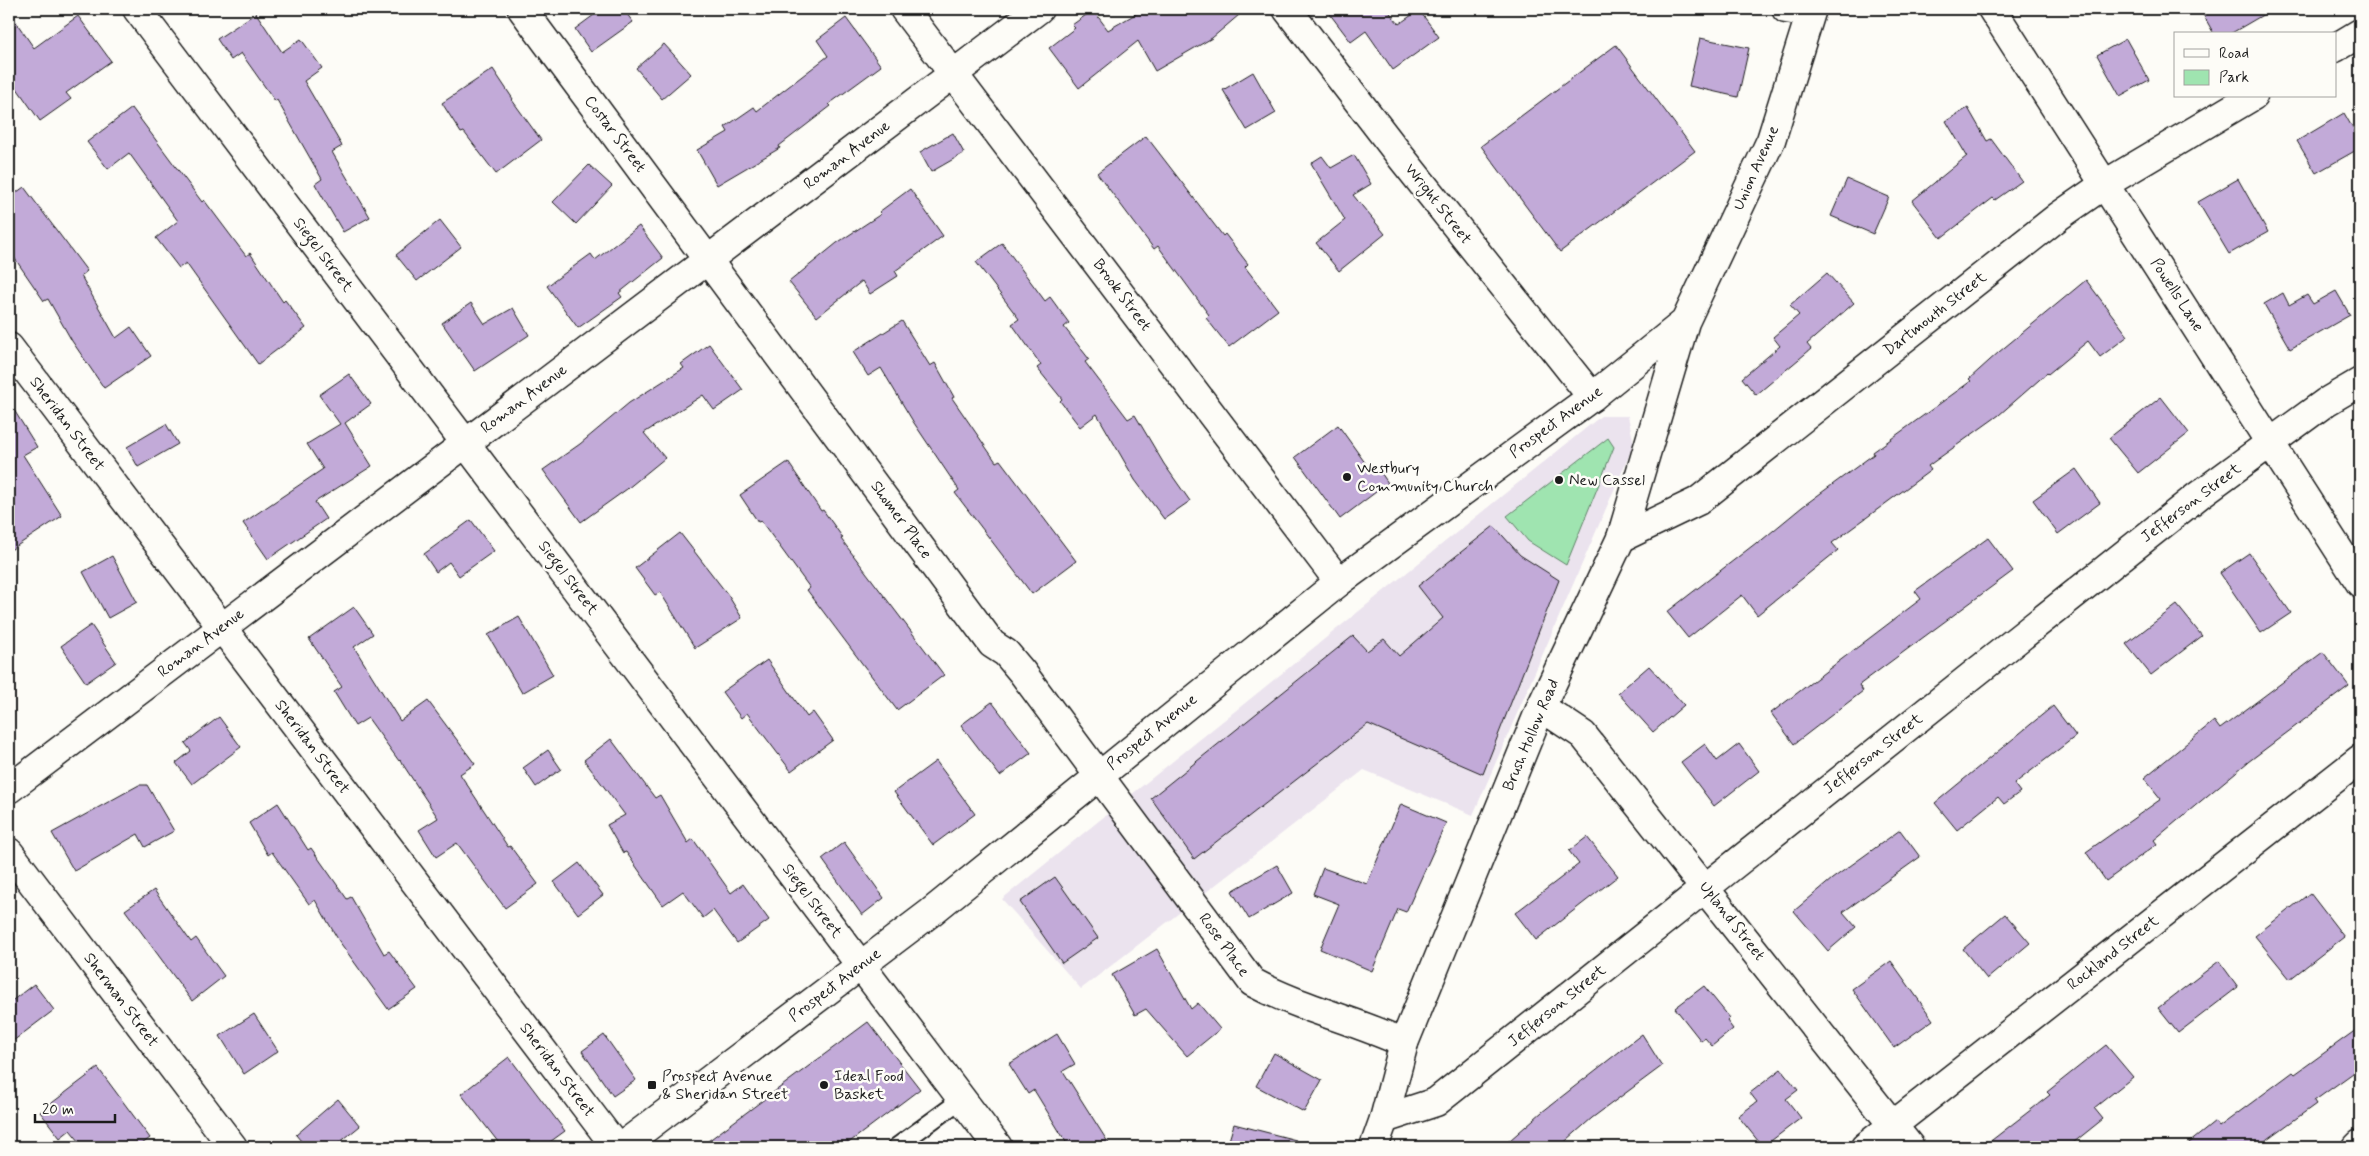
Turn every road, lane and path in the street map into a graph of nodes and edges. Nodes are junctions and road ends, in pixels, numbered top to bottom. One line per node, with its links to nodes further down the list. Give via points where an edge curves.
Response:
1 (137, 9): 18 (street, Siegel Street)
2 (522, 9): 13 (street, Costar Street)
3 (904, 9): 10 (street, Brook Street)
4 (1039, 9): 10 (street, Roman Avenue)
5 (1287, 9): 17 (street, Wright Street)
6 (1992, 9): 12 (street, Powells Lane)
7 (1803, 10): 14 (street, Union Avenue, via 1771,140)
8 (2360, 33): 9 (street)
9 (2336, 47)
10 (953, 74): 13 (street, Roman Avenue); 21 (street, Brook Street)
11 (2250, 98): 12 (street, Dartmouth Street)
12 (2105, 184): 19 (street, Powells Lane); 20 (street, Dartmouth Street, via 2059,216 1698,501)
13 (708, 260): 18 (street, Roman Avenue); 26 (street, Shomer Place, via 992,644 1006,653 1022,672)
14 (1685, 322): 17 (street, Prospect Avenue); 20 (street, Brush Hollow Road)
15 (9, 347): 23 (street, Sheridan Street)
16 (2360, 382): 19 (street, Jefferson Street, via 2326,402)
17 (1592, 397): 21 (street, Prospect Avenue)
18 (466, 442): 23 (street, Roman Avenue); 30 (street, Siegel Street)
19 (2271, 443): 22 (street, Powells Lane); 29 (street, Jefferson Street, via 2198,495)
20 (1621, 538): 24 (street, Brush Hollow Road)
21 (1339, 582): 26 (street, Prospect Avenue)
22 (2360, 582)
23 (222, 628): 27 (street, Roman Avenue); 37 (street, Sheridan Street)
24 (1541, 707): 29 (street, Upland Street, via 1583,735); 31 (street, Brush Hollow Road)
25 (2360, 760): 34 (street, Rockland Street)
26 (1099, 775): 30 (street, Prospect Avenue); 31 (street, Rose Place, via 1252,982 1277,996)
27 (9, 789)
28 (9, 852): 36 (street, Sherman Street)
29 (1705, 887): 33 (street, Jefferson Street, via 1436,1102); 34 (street, Upland Street)
30 (861, 966): 32 (street, Siegel Street); 38 (street, Prospect Avenue)
31 (1404, 1043): 33 (street, Brush Hollow Road)
32 (962, 1099): 39 (lane); 40 (street, Siegel Street)
33 (1384, 1119): 41 (street, Brush Hollow Road)
34 (1893, 1126): 42 (street, Rockland Street); 43 (street, Upland Street)
35 (2360, 1144): 44 (street)
36 (233, 1147)
37 (616, 1147)
38 (621, 1147)
39 (896, 1147)
40 (998, 1147)
41 (1374, 1147)
42 (1865, 1147)
43 (1910, 1147)
44 (2357, 1147)

